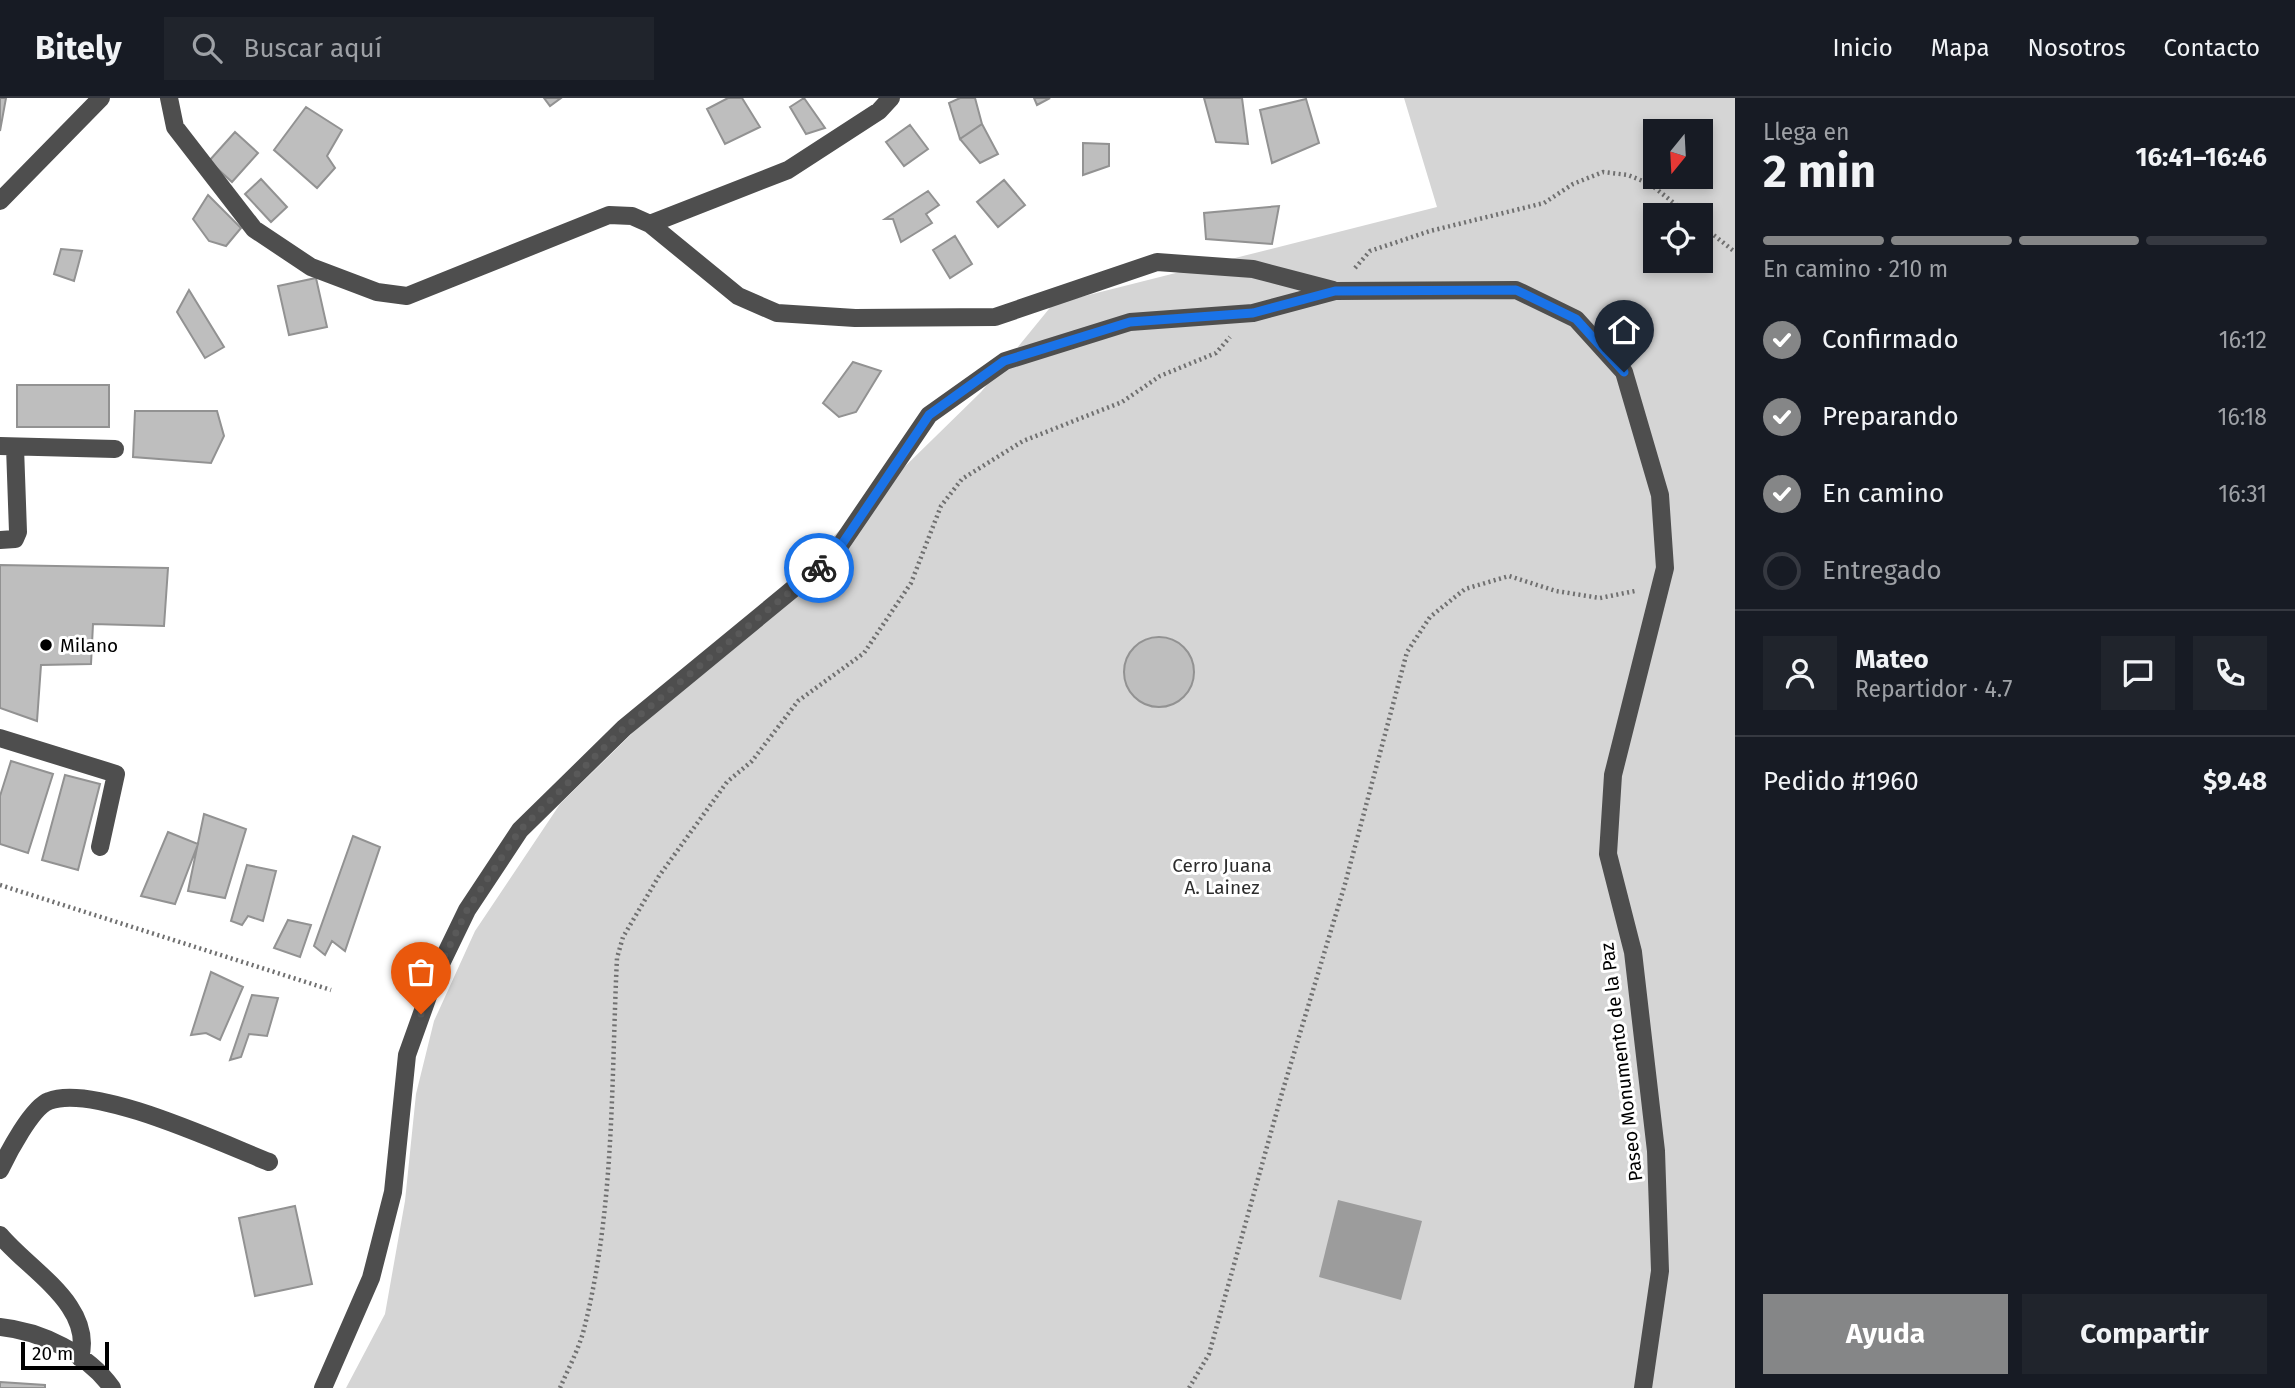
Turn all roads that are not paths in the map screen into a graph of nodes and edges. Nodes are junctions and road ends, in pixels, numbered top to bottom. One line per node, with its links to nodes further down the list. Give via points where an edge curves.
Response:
1 (101, 98): 4 (street)
2 (169, 98): 5 (street, via 175,127 254,229 311,267 377,292 407,296 609,215 632,216)
3 (891, 98): 5 (street, via 879,111 788,170)
4 (0, 201)
5 (650, 224): 6 (street, via 738,296 778,313 855,318 995,317 1157,262 1253,269)
6 (1335, 291): 18 (street, Paseo Monumento de la Paz, via 1253,313 1130,322 1004,361 929,415 834,556 624,728 520,830 467,910 419,1020 407,1055 393,1192 371,1278); 19 (street, Paseo Monumento de la Paz, via 1516,290 1576,319 1624,372 1660,495 1665,568 1613,775 1608,854 1633,952 1656,1151 1660,1271)
7 (8, 446): 8 (street); 9 (street, via 18,532 15,539)
8 (115, 449)
9 (0, 540)
10 (0, 738): 11 (street, via 116,774)
11 (100, 847)
12 (269, 1162): 13 (street, via 110,1103 63,1097 46,1102 31,1119)
13 (0, 1170)
14 (0, 1235): 16 (street, via 76,1314 84,1336)
15 (0, 1327): 16 (street, via 45,1338)
16 (80, 1358): 17 (street)
17 (112, 1388)
18 (323, 1388)
19 (1643, 1388)

